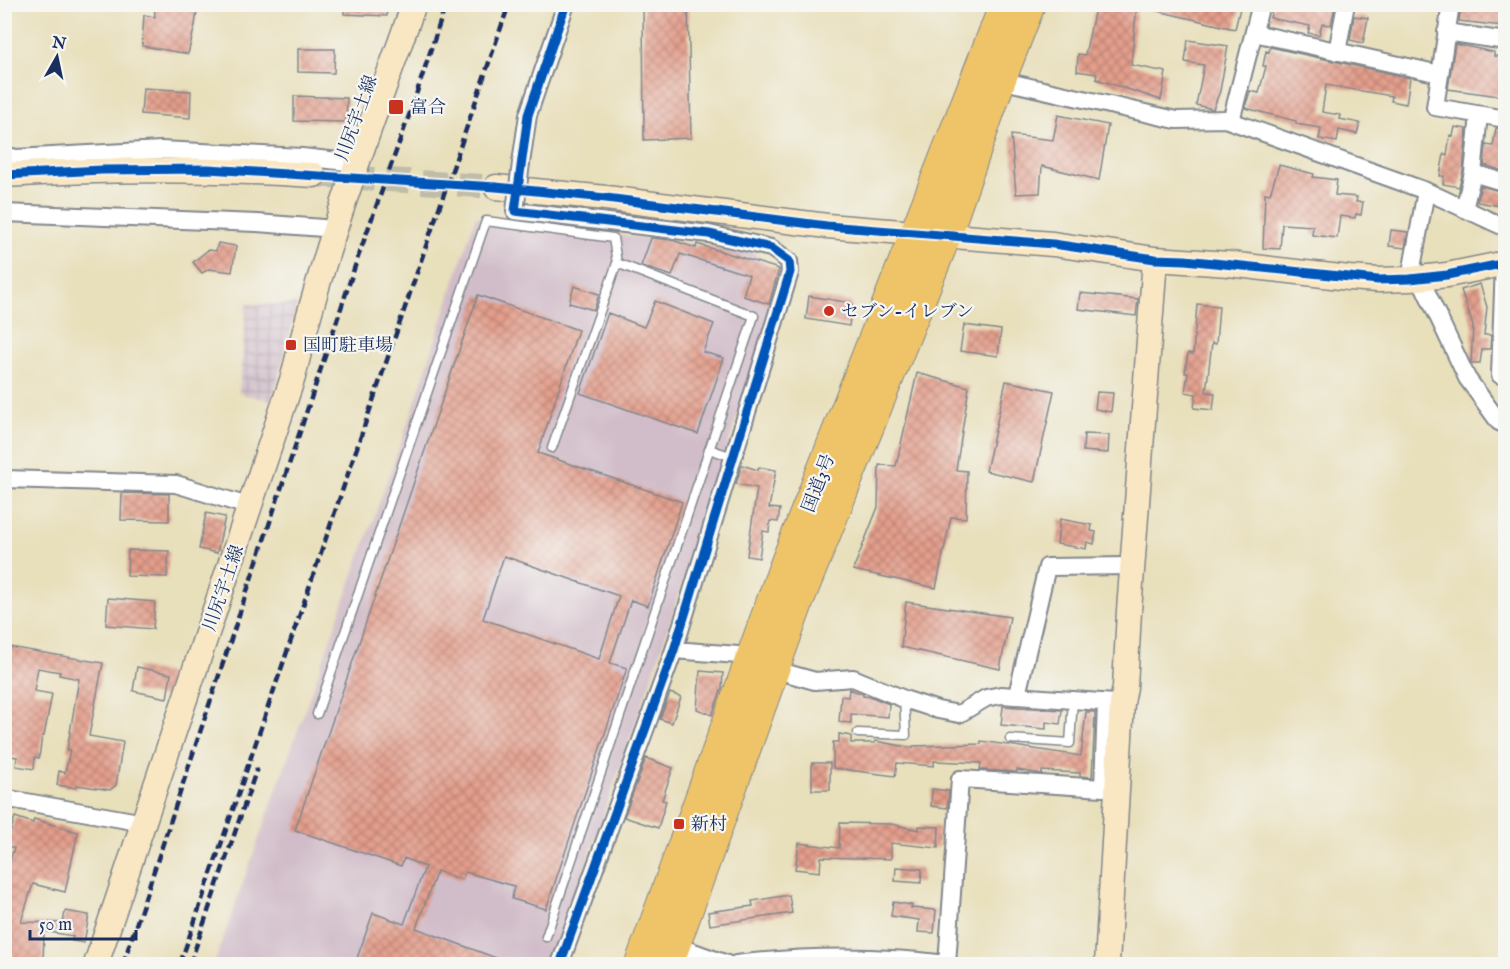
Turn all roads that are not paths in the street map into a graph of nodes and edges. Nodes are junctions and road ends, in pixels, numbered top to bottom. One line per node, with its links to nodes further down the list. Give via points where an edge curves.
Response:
1 (414, 4): 18 (street, 川尻宇土線)
2 (566, 4): 38 (street, bridge, via 528,115 515,211 709,234 771,248 789,261 790,272)
3 (1006, 4): 13 (highway, 国道3号)
4 (1029, 4): 13 (highway, 国道3号)
5 (1261, 4): 9 (street)
6 (1346, 4): 11 (street)
7 (1450, 4): 8 (street)
8 (1446, 32): 10 (street); 12 (street)
9 (1254, 33): 11 (street); 16 (street)
10 (1506, 41)
11 (1337, 52): 12 (street)
12 (1440, 74): 14 (street, via 1435,106)
13 (989, 77): 16 (street, via 1176,120); 29 (highway, 国道3号)
14 (1479, 115): 15 (street); 19 (street)
15 (1506, 119)
16 (1231, 121): 24 (street)
17 (4, 155): 18 (street, via 16,158 161,150)
18 (356, 163): 28 (street, 川尻宇土線)
19 (1473, 173): 22 (street); 25 (street)
20 (4, 175): 21 (street, via 153,169)
21 (314, 175)
22 (1506, 183)
23 (496, 187): 29 (street, via 826,226)
24 (1426, 191): 25 (street); 33 (street)
25 (1464, 209): 27 (street)
26 (4, 213): 28 (street)
27 (1506, 228)
28 (336, 229): 40 (street, 川尻宇土線)
29 (931, 234): 30 (street, via 1053,244); 43 (highway, 国道3号, via 799,597)
30 (1155, 259): 33 (street, via 1349,278); 41 (street)
31 (617, 263): 36 (lane); 37 (lane, via 754,316); 48 (lane, via 613,238 486,221)
32 (1505, 263): 33 (street); 34 (street)
33 (1415, 279): 35 (street, via 1467,378)
34 (1500, 375)
35 (1506, 425)
36 (552, 448)
37 (709, 449): 38 (lane); 53 (lane)
38 (733, 457): 42 (street)
39 (4, 479): 40 (street, via 176,484)
40 (251, 507): 52 (street, 川尻宇土線)
41 (1132, 566): 44 (street, via 1047,567); 47 (street, via 1125,687)
42 (674, 650): 43 (street); 56 (street)
43 (763, 661): 45 (street, via 815,681 862,680); 54 (highway, 国道3号); 57 (highway, 国道3号)
44 (1017, 695): 45 (street, via 986,698 959,714); 46 (street)
45 (904, 699): 49 (lane, via 906,735)
46 (1073, 700): 47 (street); 50 (lane, via 1070,742)
47 (1114, 703): 58 (street, via 1103,788 960,779 947,964 806,959); 59 (street)
48 (317, 714)
49 (858, 733)
50 (1010, 739)
51 (5, 801): 52 (street)
52 (144, 822): 55 (street, 川尻宇土線)
53 (546, 938)
54 (671, 955): 58 (street)
55 (96, 964)
56 (560, 964)
57 (641, 964)
58 (727, 964)
59 (1107, 964)

